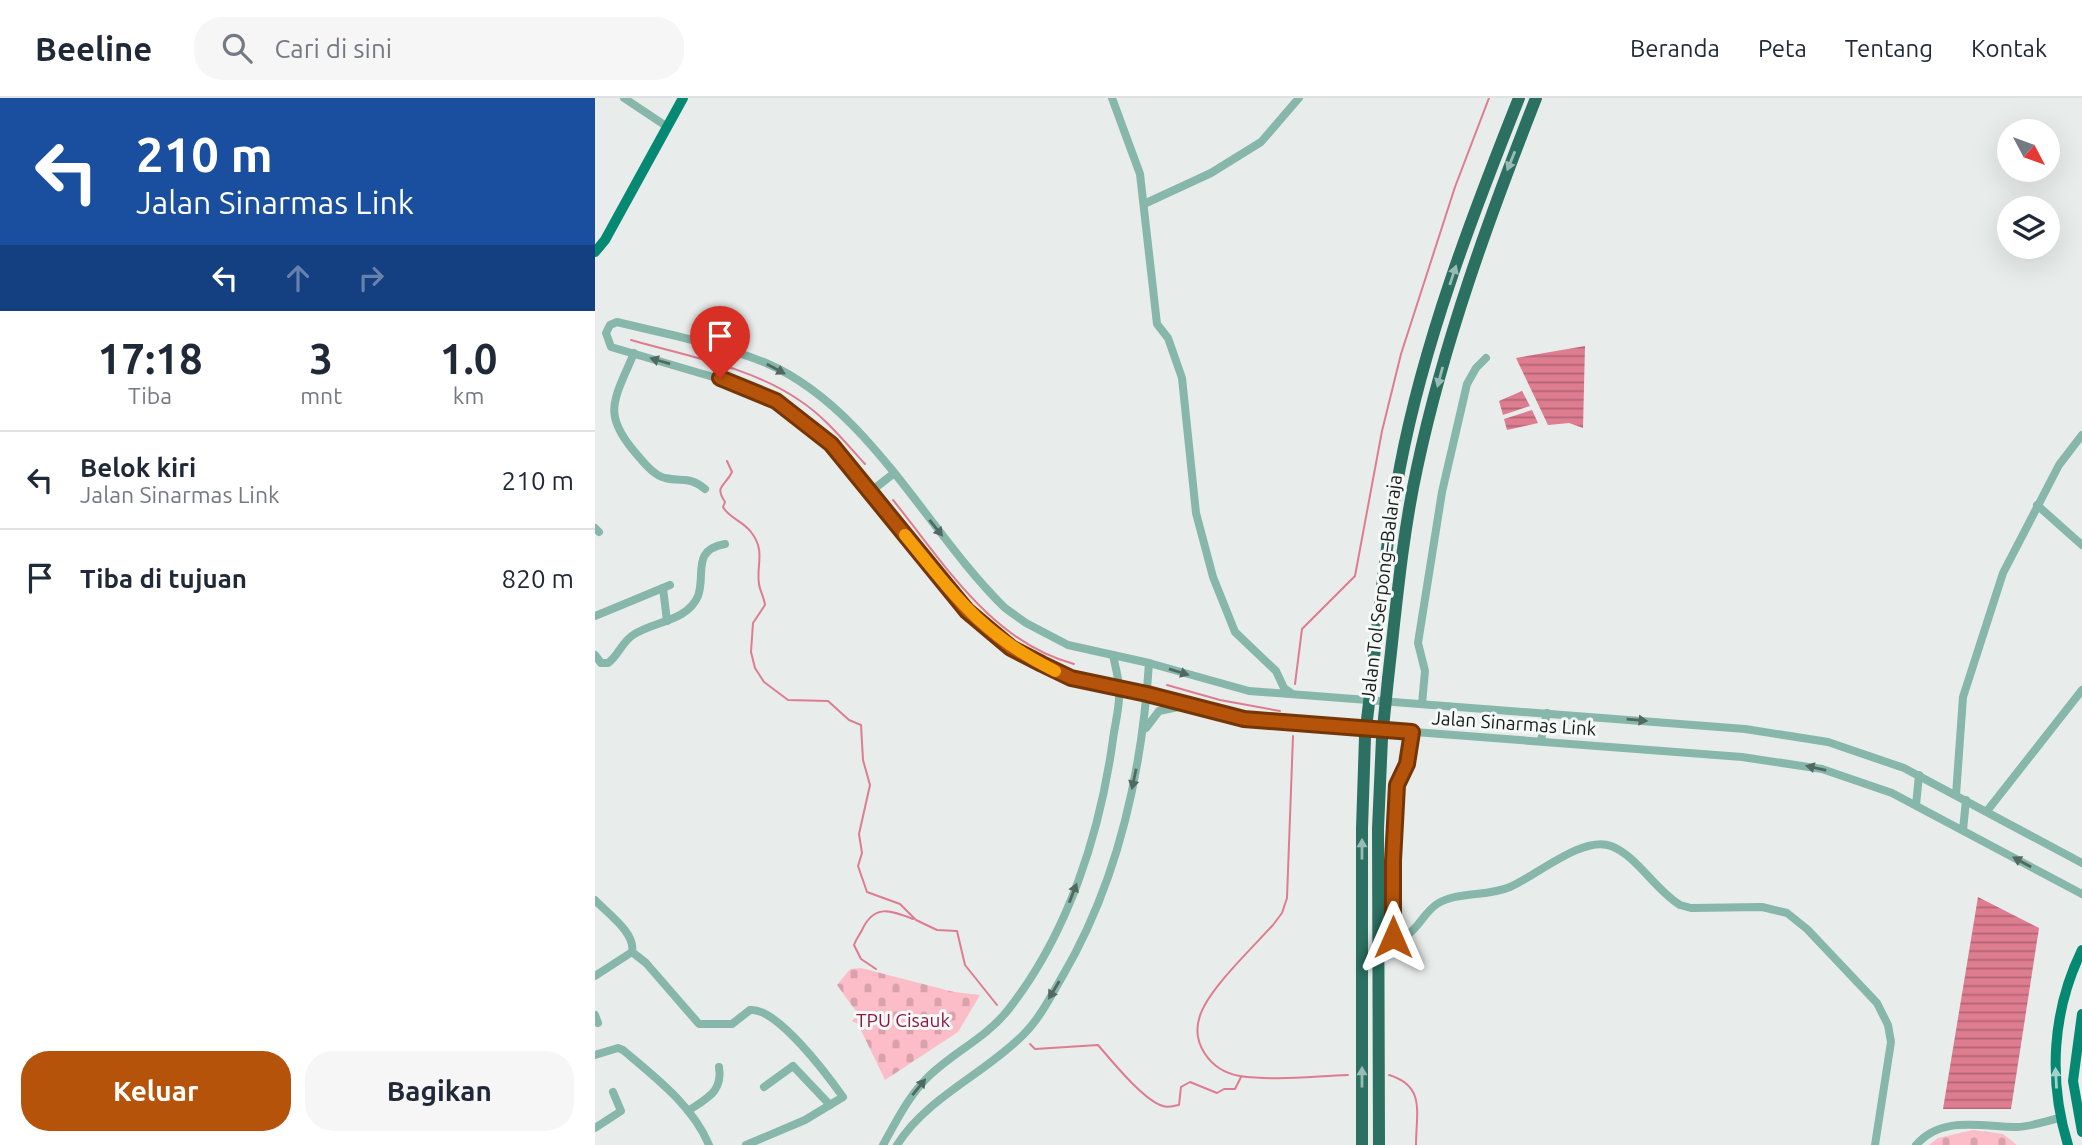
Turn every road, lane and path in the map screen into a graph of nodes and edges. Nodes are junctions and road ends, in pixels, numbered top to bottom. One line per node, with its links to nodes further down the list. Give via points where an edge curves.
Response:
1 (624, 98): 7 (street)
2 (683, 98): 7 (main road)
3 (1112, 98): 8 (street, via 1140,173)
4 (1299, 98): 8 (street, via 1261,142 1211,173)
5 (1519, 98): 60 (highway, Jalan Tol Serpong–Balaraja, one-way to 5, bridge, via 1365,737 1383,574 1400,465 1436,328 1475,207)
6 (1537, 98): 61 (highway, Jalan Tol Serpong–Balaraja, one-way to 61, bridge, via 1491,213 1452,332 1416,468 1399,577 1382,738 1378,829)
7 (666, 126): 9 (main road)
8 (1144, 204): 27 (street, via 1157,324 1168,338 1182,378 1203,548 1235,632)
9 (595, 252)
10 (634, 353): 13 (street, Jalan Sinarmas Link, one-way to 13, via 611,347 607,341 610,325 617,322 765,363 791,377 851,424); 14 (street, via 614,403 617,428 653,471 665,478 695,480); 15 (street, Jalan Sinarmas Link, one-way to 10, via 831,444 776,401)
11 (1486, 358): 28 (street, via 1468,384 1440,504 1418,643 1425,671)
12 (2082, 435): 16 (street)
13 (893, 474): 15 (street); 22 (street, Jalan Sinarmas Link, one-way to 22, via 1005,608 1068,645)
14 (705, 489)
15 (870, 492): 24 (street, Jalan Sinarmas Link, via 967,611 1011,648 1071,678)
16 (2037, 505): 18 (street); 35 (street, via 2003,572 1963,697)
17 (725, 544): 20 (street, via 715,545 704,557 694,601)
18 (2082, 545)
19 (595, 616): 20 (street, via 667,586)
20 (667, 621): 21 (street, via 633,634 608,663 601,663)
21 (595, 655)
22 (1113, 655): 23 (street, Jalan Sinarmas Link); 24 (street)
23 (1149, 663): 26 (street); 27 (street, Jalan Sinarmas Link, one-way to 27, via 1239,689)
24 (1120, 688): 26 (street, Jalan Sinarmas Link); 58 (street, one-way to 24, via 925,1079 1008,1011 1047,948 1098,818)
25 (2082, 690): 38 (street)
26 (1147, 694): 29 (street, Jalan Sinarmas Link); 33 (street)
27 (1294, 695): 28 (street, Jalan Sinarmas Link)
28 (1422, 704): 30 (street, Jalan Sinarmas Link)
29 (1189, 706): 31 (street, Jalan Sinarmas Link, via 1244,719); 33 (street, via 1159,711)
30 (1547, 713): 32 (street); 34 (street, Jalan Sinarmas Link, one-way to 34, via 1791,735 1865,753)
31 (1412, 732): 32 (street, Jalan Sinarmas Link); 62 (street, via 1407,764 1397,785 1393,937 1403,938 1414,931 1439,903 1488,895 1579,848 1597,844 1619,850 1680,905 1777,908 1807,929 1877,1003 1888,1025 1888,1075)
32 (1541, 740): 37 (street, Jalan Sinarmas Link, one-way to 32, via 1857,780 1786,762)
33 (1140, 741): 59 (street, one-way to 59, via 1111,871 1088,928 1049,999 1009,1050 924,1113)
34 (1919, 775): 35 (street, Jalan Sinarmas Link); 37 (street)
35 (1956, 795): 36 (street, Jalan Sinarmas Link)
36 (1966, 800): 38 (street, Jalan Sinarmas Link); 39 (street)
37 (1916, 805): 39 (street, Jalan Sinarmas Link)
38 (1987, 811): 40 (street, Jalan Sinarmas Link)
39 (1963, 830): 41 (street, Jalan Sinarmas Link, one-way to 39)
40 (2082, 863)
41 (2082, 894)
42 (595, 900): 44 (street, via 615,918 633,944)
43 (2082, 950): 53 (main road, one-way to 43, via 2055,1080 2060,1016)
44 (632, 952): 45 (street); 51 (street, via 699,1024 727,1025 750,1010 764,1012 799,1043 843,1097)
45 (595, 975)
46 (2082, 1014): 55 (main road, via 2073,1081)
47 (595, 1055): 52 (street, via 624,1050)
48 (719, 1067): 52 (street, via 717,1089)
49 (764, 1087): 51 (street, via 795,1066)
50 (613, 1092): 54 (street, via 621,1111)
51 (831, 1105): 57 (street)
52 (688, 1111): 56 (street)
53 (2060, 1118): 63 (street, via 2019,1127 1979,1124 1941,1128 1928,1132); 64 (main road)
54 (595, 1128)
55 (2082, 1132)
56 (709, 1145)
57 (747, 1145)
58 (883, 1145)
59 (897, 1145)
60 (1362, 1145)
61 (1379, 1145)
62 (1875, 1145)
63 (1916, 1145)
64 (2068, 1145)

